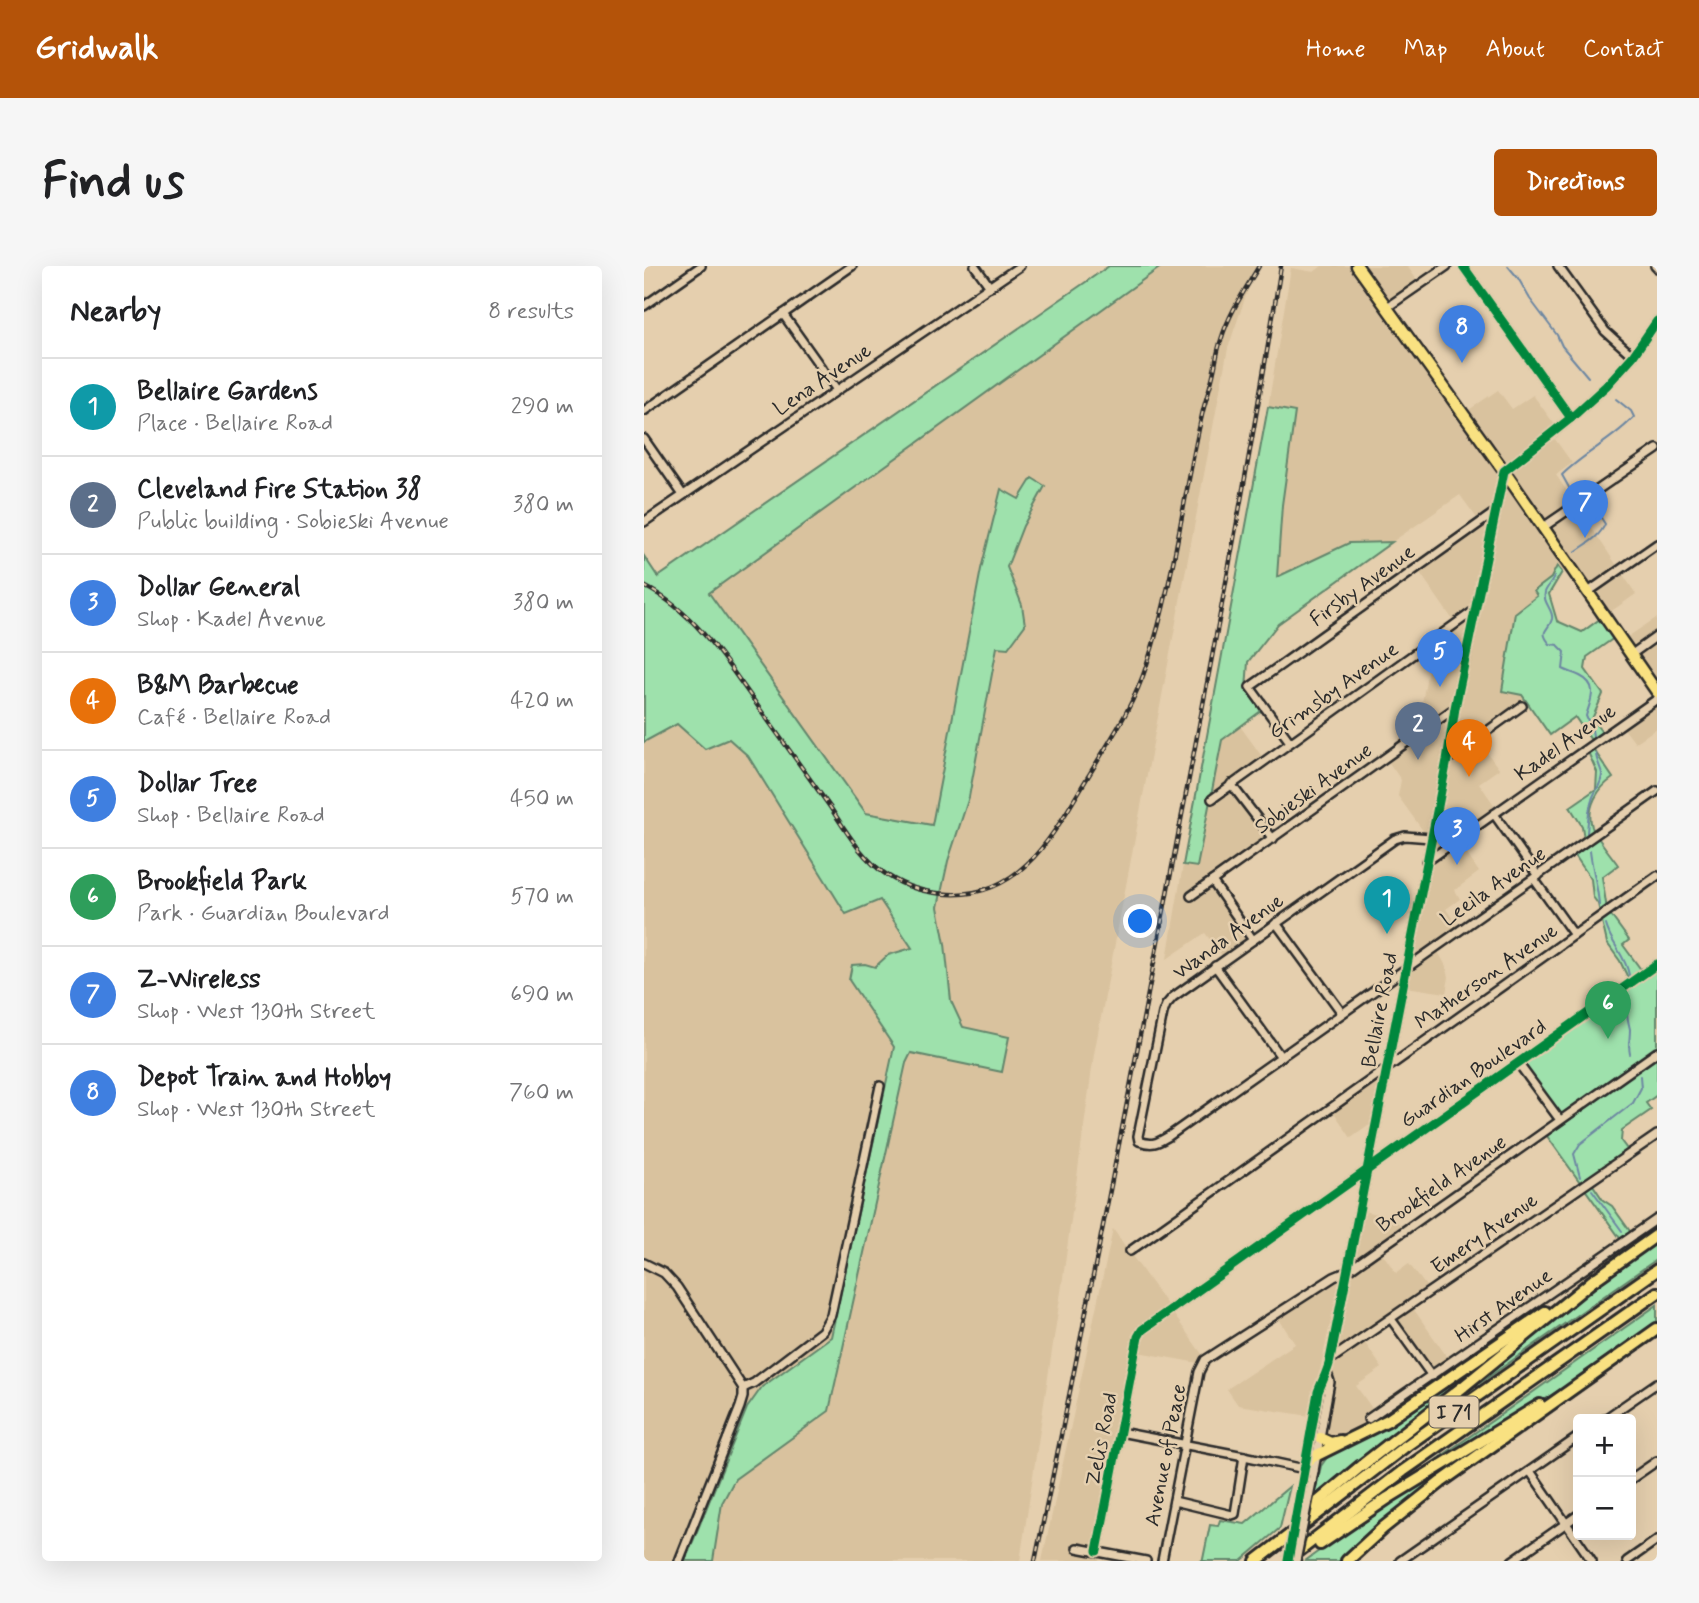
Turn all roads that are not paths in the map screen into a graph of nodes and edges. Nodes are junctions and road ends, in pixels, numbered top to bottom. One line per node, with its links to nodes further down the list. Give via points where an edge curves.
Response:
1 (701, 266): 10 (street)
2 (852, 266): 12 (street)
3 (975, 266): 9 (street)
4 (1020, 266): 9 (street, Lena Avenue)
5 (1357, 266): 11 (main road)
6 (1447, 266): 11 (street)
7 (1463, 266): 17 (street)
8 (1558, 266): 14 (street, via 1605,331)
9 (990, 287): 15 (street, Lena Avenue)
10 (644, 306)
11 (1386, 308): 20 (main road)
12 (783, 314): 15 (street); 16 (street)
13 (1657, 322): 14 (street)
14 (1633, 356): 17 (street)
15 (837, 390): 21 (street, Lena Avenue)
16 (644, 411)
17 (1571, 418): 20 (street)
18 (644, 439): 21 (street)
19 (1657, 449): 24 (street)
20 (1504, 471): 22 (street, Bellaire Road); 24 (main road)
21 (683, 495): 23 (street, Lena Avenue)
22 (1494, 513): 27 (street, Bellaire Road); 34 (street, Firsby Avenue, via 1250,687)
23 (644, 522)
24 (1542, 527): 26 (main road)
25 (1657, 544): 26 (street)
26 (1588, 592): 29 (main road)
27 (1475, 610): 33 (street, Bellaire Road); 34 (street, Grimsby Avenue)
28 (1657, 636): 29 (street)
29 (1632, 654): 30 (main road)
30 (1657, 692)
31 (1657, 699): 39 (street, Kadel Avenue)
32 (1522, 706): 35 (street)
33 (1455, 708): 35 (street, Bellaire Road); 41 (street, Sobieski Avenue)
34 (1290, 742): 36 (street, Grimsby Avenue)
35 (1447, 760): 40 (street, Bellaire Road)
36 (1231, 785): 38 (street, Grimsby Avenue); 41 (street)
37 (1657, 791): 44 (street, Leeila Avenue)
38 (1212, 799)
39 (1494, 814): 42 (street, Kadel Avenue); 44 (street)
40 (1431, 838): 42 (street, Bellaire Road); 47 (street, Wanda Avenue, via 1395,839)
41 (1272, 839): 45 (street, Sobieski Avenue)
42 (1426, 863): 52 (street, Bellaire Road)
43 (1657, 876): 48 (street, Matherson Avenue)
44 (1536, 877): 48 (street); 52 (street, Leeila Avenue)
45 (1212, 881): 46 (street, Sobieski Avenue); 49 (street)
46 (1191, 897)
47 (1276, 923): 49 (street, Wanda Avenue); 53 (street)
48 (1574, 935): 57 (street, Matherson Avenue)
49 (1253, 940): 51 (street, Wanda Avenue)
50 (1657, 964): 56 (street, Guardian Boulevard)
51 (1215, 967): 55 (street); 61 (street, Wanda Avenue, via 1166,1005)
52 (1405, 969): 53 (street, Leeila Avenue); 57 (street, Bellaire Road)
53 (1342, 1013): 55 (street, Leeila Avenue)
54 (1657, 1052): 59 (street, Brookfield Avenue)
55 (1281, 1057): 61 (street, Leeila Avenue, via 1169,1136 1156,1143)
56 (1518, 1063): 59 (street); 62 (street, Guardian Boulevard)
57 (1386, 1068): 62 (street, Bellaire Road); 65 (street, Matherson Avenue)
58 (880, 1086): 80 (street, via 831,1315 822,1331)
59 (1560, 1120): 68 (street, Brookfield Avenue)
60 (1657, 1135): 71 (street, Emery Avenue)
61 (1139, 1141)
62 (1366, 1169): 68 (street, Bellaire Road); 73 (street, Guardian Boulevard)
63 (1657, 1219): 78 (street, Hirst Avenue)
64 (1655, 1237): 69 (highway)
65 (1130, 1251)
66 (644, 1263): 80 (street, via 664,1273 677,1287)
67 (1657, 1270): 104 (highway, I 71, via 1403,1448)
68 (1346, 1272): 74 (street, Brookfield Avenue); 75 (street, Bellaire Road)
69 (1596, 1278): 85 (highway, via 1388,1420); 103 (highway)
70 (1657, 1293): 105 (highway, I 71, via 1403,1471)
71 (1391, 1318): 75 (street, Emery Avenue); 78 (street)
72 (1657, 1329): 76 (highway)
73 (1140, 1333): 83 (street, Zelis Road)
74 (1207, 1359): 87 (street, Avenue of Peace, via 1199,1372)
75 (1330, 1360): 77 (street, Bellaire Road)
76 (1600, 1370): 106 (highway, via 1388,1498); 107 (highway, via 1441,1482)
77 (1327, 1373): 84 (street, Bellaire Road, via 1330,1382); 91 (street, Bellaire Road, via 1318,1392)
78 (1432, 1376): 82 (street, Hirst Avenue)
79 (1657, 1383): 81 (street)
80 (743, 1388): 100 (street, via 740,1407)
81 (1612, 1414)
82 (1368, 1419)
83 (1120, 1432): 87 (street); 99 (street, Zelis Road)
84 (1320, 1438): 85 (highway, via 1334,1443); 88 (street, Bellaire Road)
85 (1353, 1438): 88 (highway)
86 (1573, 1441): 92 (street)
87 (1185, 1445): 89 (street); 94 (street, Avenue of Peace)
88 (1317, 1455): 91 (highway, via 1308,1461)
89 (1244, 1456): 91 (street); 94 (street, via 1235,1514)
90 (1657, 1461): 93 (street)
91 (1309, 1470): 105 (street, Bellaire Road, bridge); 106 (street, Bellaire Road, bridge, via 1312,1482)
92 (1530, 1471): 96 (street); 108 (street)
93 (1634, 1477)
94 (1174, 1501): 102 (street, Avenue of Peace)
95 (1573, 1519): 96 (street)
96 (1566, 1524): 109 (street); 110 (street)
97 (1657, 1540): 111 (street)
98 (1077, 1548): 99 (street)
99 (1097, 1551): 101 (street)
100 (679, 1561)
101 (1146, 1561)
102 (1162, 1561)
103 (1251, 1561)
104 (1256, 1561)
105 (1287, 1561)
106 (1297, 1561)
107 (1347, 1561)
108 (1400, 1561)
109 (1512, 1561)
110 (1592, 1561)
111 (1627, 1561)

